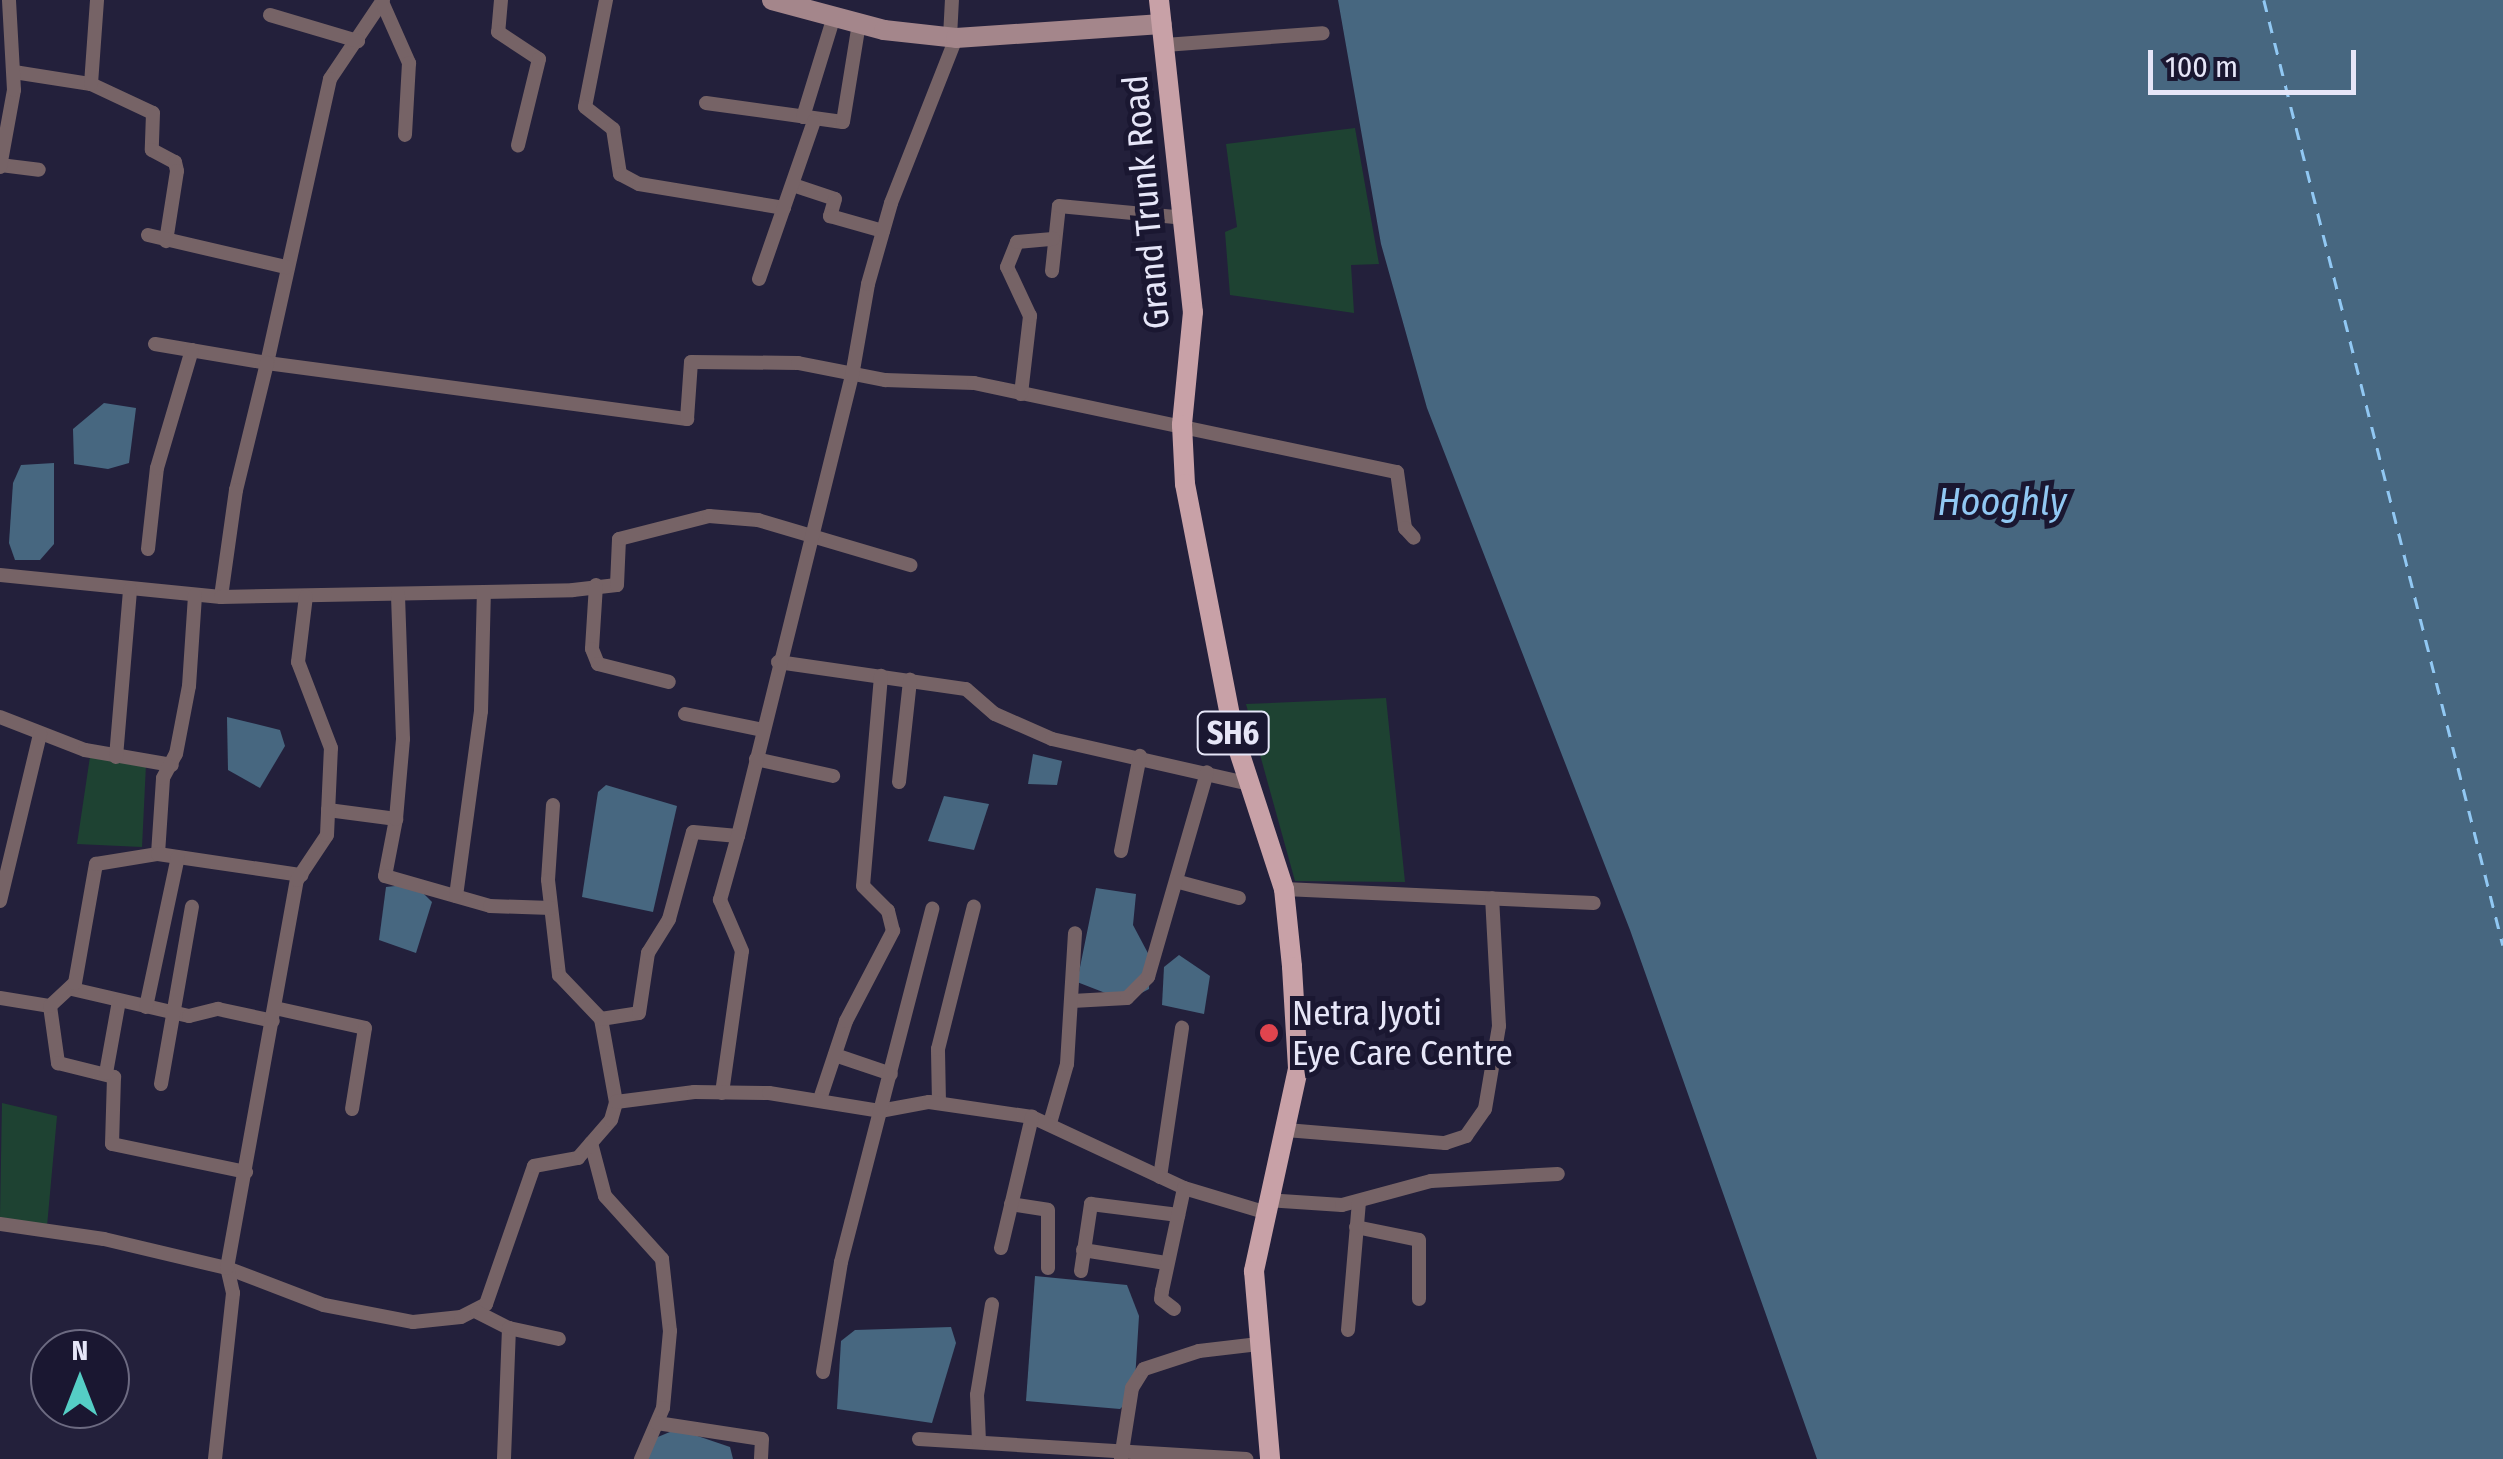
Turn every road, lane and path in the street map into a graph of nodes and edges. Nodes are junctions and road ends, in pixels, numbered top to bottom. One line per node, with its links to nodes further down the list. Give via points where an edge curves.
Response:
1 (9, 0): 17 (street)
2 (97, 0): 18 (street)
3 (501, 0): 22 (street, via 501,37 538,56)
4 (606, 0): 26 (street, via 585,108 613,129 620,174 638,184)
5 (772, 0): 9 (street)
6 (952, 0): 15 (street)
7 (1159, 0): 14 (main road, Grand Trunk Road / SH6)
8 (383, 1): 16 (street); 21 (street, via 411,74)
9 (803, 4): 11 (street)
10 (270, 15): 16 (street)
11 (834, 16): 12 (street); 20 (street)
12 (859, 23): 15 (street); 20 (street, via 843,122)
13 (1323, 33): 14 (street)
14 (1164, 35): 15 (street); 27 (main road, Grand Trunk Road / SH6)
15 (953, 38): 28 (street)
16 (358, 40): 32 (street, via 330,79)
17 (14, 72): 18 (street); 23 (street)
18 (91, 84): 31 (street, via 156,116 152,150 175,162 177,171)
19 (706, 103): 20 (street)
20 (808, 119): 25 (street)
21 (404, 135)
22 (518, 145)
23 (0, 166): 24 (street)
24 (38, 170)
25 (793, 185): 26 (street); 28 (street, via 835,199 830,216)
26 (784, 208): 34 (street)
27 (1184, 218): 30 (street, via 1068,204 1057,209); 40 (main road, Grand Trunk Road / SH6, via 1193,312)
28 (884, 231): 38 (street)
29 (148, 235): 31 (street)
30 (1053, 239): 33 (street); 39 (street, via 1018,242 1007,267 1030,316)
31 (166, 241): 32 (street)
32 (286, 266): 37 (street)
33 (1052, 271)
34 (759, 278)
35 (154, 344): 36 (street)
36 (192, 350): 37 (street); 43 (street, via 157,468)
37 (267, 363): 38 (street, via 687,420 691,362 798,363); 52 (street, via 236,490)
38 (852, 376): 39 (street, via 956,381); 41 (street)
39 (1021, 394): 40 (street)
40 (1182, 425): 42 (street, via 1397,472 1405,528); 68 (main road, Grand Trunk Road / SH6, via 1194,541)
41 (812, 538): 44 (street); 46 (street, via 758,520 709,516 619,539 617,585); 53 (street)
42 (1414, 538)
43 (148, 549)
44 (910, 565)
45 (0, 575): 47 (street)
46 (596, 585): 48 (street); 56 (street, via 592,649 598,664)
47 (130, 590): 50 (street); 61 (street)
48 (484, 592): 49 (street); 79 (street, via 482,711)
49 (398, 594): 51 (street); 71 (street, via 403,739)
50 (195, 595): 52 (street); 64 (street, via 189,686)
51 (306, 596): 52 (street); 70 (street, via 298,662 330,748)
52 (221, 597)
53 (778, 662): 54 (street); 59 (street)
54 (882, 676): 55 (street); 99 (street, via 863,886 888,911 893,931)
55 (910, 680): 62 (street, via 973,692 995,714 1052,739); 67 (street)
56 (669, 682)
57 (685, 714): 59 (street)
58 (0, 718): 60 (street)
59 (763, 730): 63 (street)
60 (40, 734): 61 (street); 82 (street)
61 (116, 756): 64 (street)
62 (1140, 756): 65 (street); 73 (street)
63 (756, 759): 66 (street); 72 (street)
64 (172, 765): 74 (street, via 162,778)
65 (1208, 772): 68 (street); 77 (street)
66 (833, 776)
67 (898, 782)
68 (1245, 782): 78 (main road, Grand Trunk Road / SH6)
69 (552, 805): 86 (street)
70 (328, 810): 71 (street); 76 (street, via 327,836)
71 (396, 819): 79 (street, via 385,876)
72 (738, 836): 97 (street, via 693,832 668,919 648,954 639,1013); 103 (street, via 720,900 742,951)
73 (1120, 851)
74 (158, 854): 75 (street); 89 (street, via 96,864)
75 (178, 857): 76 (street); 94 (street)
76 (301, 875): 96 (street)
77 (1179, 882): 80 (street); 92 (street, via 1139,989 1127,998)
78 (1284, 890): 81 (street); 111 (main road, Grand Trunk Road / SH6, via 1298,1069)
79 (456, 896): 86 (street, via 490,906)
80 (1239, 898)
81 (1492, 898): 83 (street); 111 (street, via 1499,1026 1485,1109 1466,1136 1445,1143)
82 (0, 901)
83 (1594, 903)
84 (974, 906): 106 (street, via 938,1049)
85 (192, 907): 95 (street)
86 (551, 908): 97 (street, via 559,975)
87 (932, 908): 101 (street)
88 (1075, 933): 92 (street)
89 (72, 990): 91 (street); 93 (street)
90 (0, 998): 93 (street)
91 (119, 1000): 94 (street); 100 (street)
92 (1072, 1002): 110 (street, via 1067,1064)
93 (50, 1006): 100 (street, via 58,1064)
94 (146, 1007): 95 (street)
95 (176, 1014): 96 (street, via 196,1017 218,1008); 102 (street)
96 (274, 1014): 107 (street, via 366,1028); 113 (street)
97 (601, 1019): 105 (street)
98 (1182, 1028): 115 (street)
99 (835, 1056): 101 (street); 104 (street)
100 (106, 1073): 113 (street, via 115,1082 112,1144)
101 (891, 1074): 108 (street)
102 (160, 1084)
103 (722, 1093): 104 (street); 105 (street)
104 (820, 1100): 108 (street)
105 (616, 1102): 112 (street, via 611,1120)
106 (939, 1104): 108 (street); 109 (street)
107 (352, 1109)
108 (880, 1111): 137 (street)
109 (1032, 1117): 110 (street); 118 (street)
110 (1050, 1124): 115 (street)
111 (1286, 1130): 119 (main road, Grand Trunk Road / SH6)
112 (590, 1143): 132 (street, via 578,1158 534,1166); 138 (street, via 605,1196 662,1260 670,1332)
113 (246, 1172): 126 (street)
114 (1558, 1174): 117 (street, via 1431,1181)
115 (1160, 1178): 116 (street)
116 (1184, 1188): 119 (street); 120 (street)
117 (1358, 1201): 119 (street); 122 (street)
118 (1011, 1204): 123 (street); 127 (street, via 1048,1210)
119 (1266, 1206): 136 (main road, Grand Trunk Road / SH6, via 1254,1271)
120 (1178, 1214): 124 (street, via 1092,1204); 125 (street)
121 (0, 1224): 126 (street, via 104,1239)
122 (1356, 1226): 129 (street, via 1418,1240); 134 (street)
123 (1001, 1248)
124 (1083, 1250): 125 (street); 128 (street)
125 (1166, 1263): 131 (street, via 1161,1299)
126 (227, 1268): 132 (street, via 324,1305 414,1322); 142 (street, via 233,1293)
127 (1048, 1268)
128 (1081, 1271)
129 (1420, 1300)
130 (992, 1304): 140 (street, via 977,1394)
131 (1174, 1309)
132 (477, 1312): 133 (street)
133 (510, 1328): 135 (street); 143 (street)
134 (1348, 1330)
135 (559, 1339)
136 (1259, 1344): 141 (street, via 1199,1351 1144,1369 1132,1388); 147 (main road, Grand Trunk Road / SH6)
137 (823, 1372)
138 (658, 1423): 144 (street); 145 (street, via 762,1439)
139 (919, 1439): 140 (street)
140 (979, 1442): 141 (street)
141 (1121, 1455): 146 (street)
142 (215, 1459)
143 (504, 1459)
144 (642, 1459)
145 (761, 1459)
146 (1246, 1459)
147 (1270, 1459)

